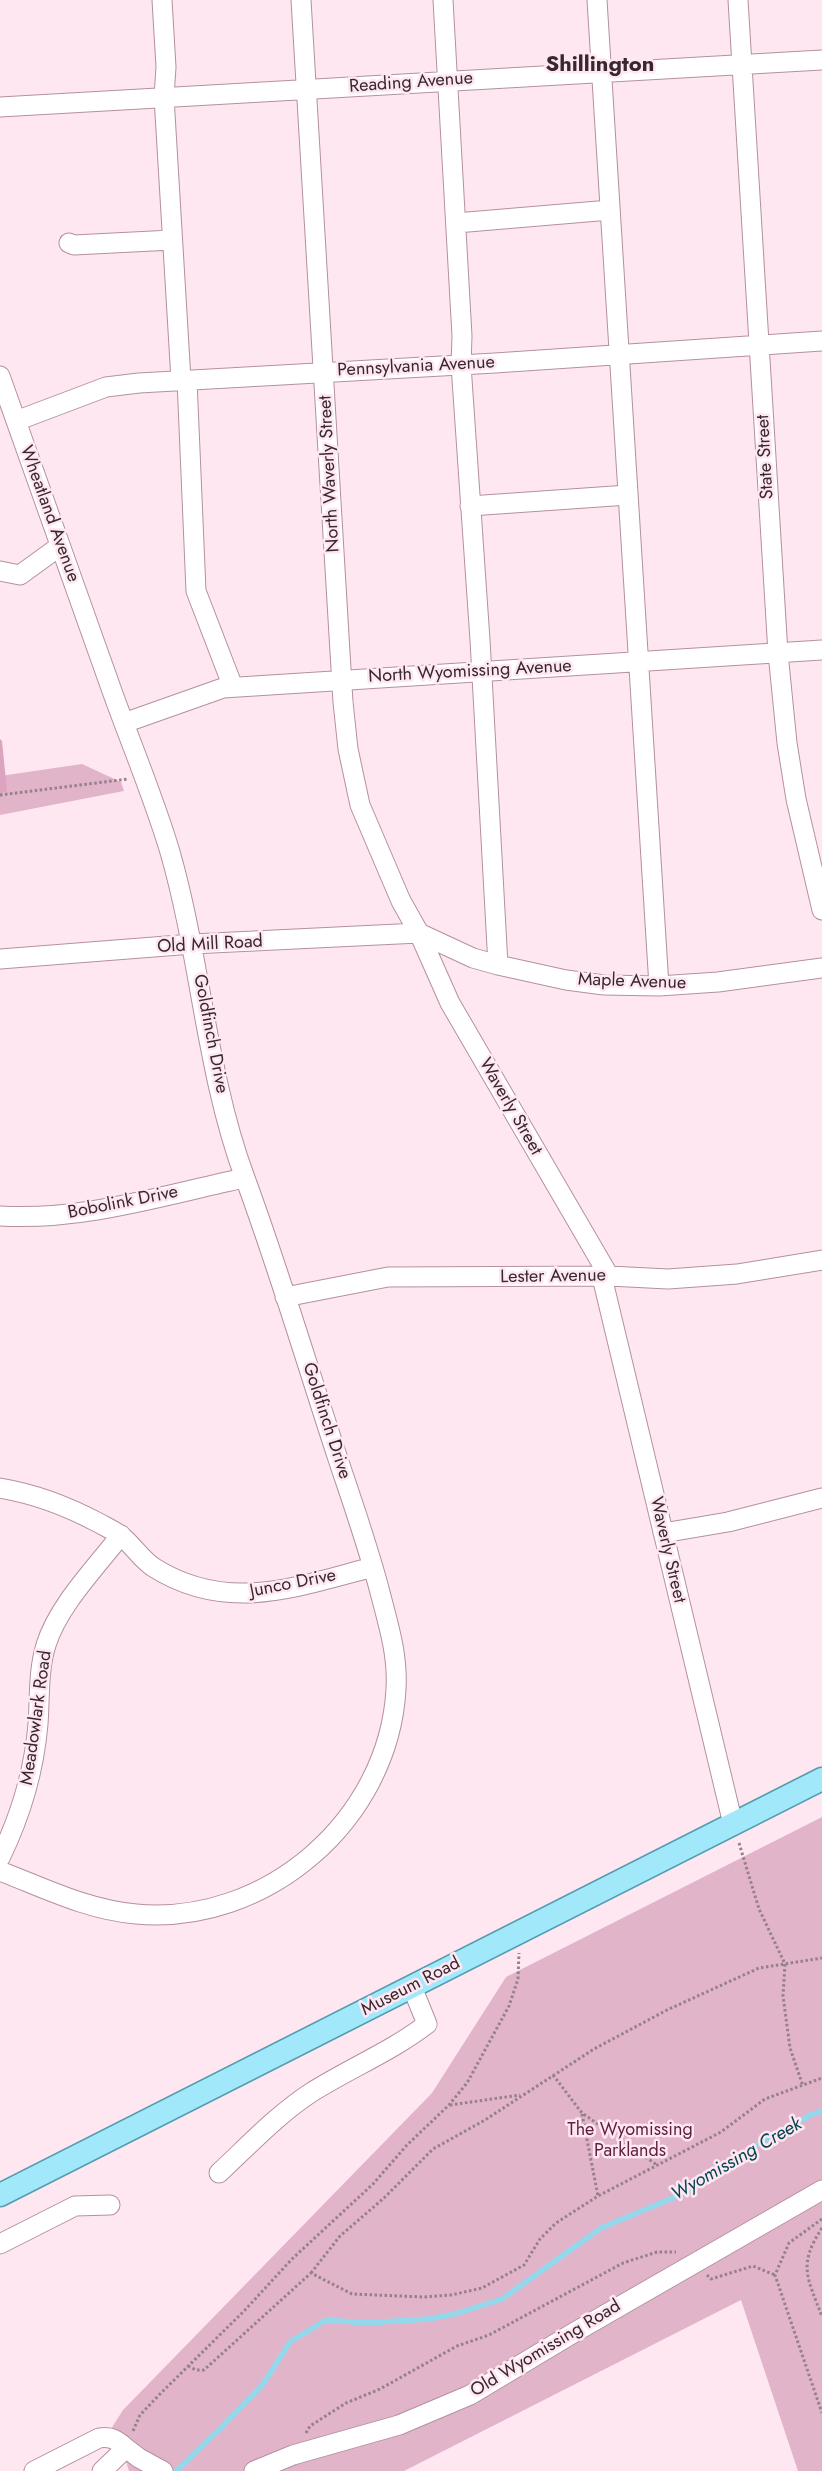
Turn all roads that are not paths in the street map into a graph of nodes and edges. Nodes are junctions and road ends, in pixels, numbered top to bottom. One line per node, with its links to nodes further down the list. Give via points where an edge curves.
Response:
1 (162, 0): 11 (street, via 166,67)
2 (300, 0): 10 (street, North Waverly Street)
3 (443, 0): 9 (street)
4 (597, 0): 8 (street)
5 (738, 0): 7 (street, State Street)
6 (822, 60): 7 (street, Reading Avenue)
7 (743, 64): 8 (street, Reading Avenue); 18 (street, State Street)
8 (602, 71): 9 (street, Reading Avenue); 13 (street)
9 (448, 81): 10 (street, Reading Avenue); 14 (street)
10 (307, 89): 11 (street, Reading Avenue); 21 (street, North Waverly Street)
11 (164, 97): 12 (street, Reading Avenue); 15 (street)
12 (0, 107)
13 (610, 210): 14 (street); 19 (street)
14 (456, 222): 20 (street)
15 (172, 240): 16 (street, via 74,245); 23 (street)
16 (69, 242)
17 (822, 341): 18 (street, Pennsylvania Avenue)
18 (760, 345): 19 (street, Pennsylvania Avenue); 31 (street, State Street)
19 (618, 354): 20 (street, Pennsylvania Avenue); 25 (street)
20 (461, 365): 21 (street, Pennsylvania Avenue); 26 (street)
21 (324, 372): 23 (street, Pennsylvania Avenue); 34 (street, North Waverly Street)
22 (0, 376): 24 (street, Wheatland Avenue)
23 (184, 380): 24 (street, Pennsylvania Avenue, via 106,387); 35 (street, via 196,592)
24 (16, 421): 27 (street, Wheatland Avenue)
25 (628, 494): 26 (street); 32 (street)
26 (470, 506): 33 (street)
27 (60, 546): 28 (street, via 20,574); 30 (street, Wheatland Avenue)
28 (0, 571)
29 (822, 650): 31 (street, North Wyomissing Avenue)
30 (98, 652): 36 (street, Goldfinch Drive)
31 (778, 653): 32 (street, North Wyomissing Avenue); 37 (street, State Street, via 796,799)
32 (638, 662): 33 (street, North Wyomissing Avenue); 43 (street)
33 (480, 671): 34 (street, North Wyomissing Avenue); 41 (street)
34 (342, 679): 35 (street, North Wyomissing Avenue); 38 (street, North Waverly Street, via 348,749 360,805 378,852)
35 (233, 687): 36 (street, North Wyomissing Avenue)
36 (124, 723): 39 (street, Goldfinch Drive, via 170,850)
37 (822, 910)
38 (419, 933): 39 (street, Old Mill Road); 41 (street, Maple Avenue, via 473,958); 47 (street, Waverly Street, via 450,1003)
39 (192, 944): 40 (street, Old Mill Road); 44 (street, Goldfinch Drive, via 213,1066)
40 (0, 959)
41 (498, 965): 43 (street, Maple Avenue, via 604,985)
42 (822, 968): 43 (street, Maple Avenue, via 718,982)
43 (659, 986)
44 (244, 1178): 45 (street, Bobolink Drive, via 89,1212 44,1217); 48 (street, Goldfinch Drive)
45 (0, 1216)
46 (822, 1260): 47 (street, Lester Avenue, via 737,1274 668,1279)
47 (606, 1276): 48 (street, Lester Avenue, via 388,1277); 51 (street, Waverly Street)
48 (284, 1297): 53 (street, Goldfinch Drive)
49 (0, 1488): 52 (street, Junco Drive, via 65,1505)
50 (822, 1498): 51 (street, via 728,1522)
51 (663, 1533): 55 (street, Waverly Street)
52 (121, 1535): 53 (street, Junco Drive, via 152,1566 175,1579 221,1592 264,1594); 56 (street, Meadowlark Road, via 62,1612 47,1643 40,1673 38,1724 29,1783 17,1823)
53 (374, 1566): 57 (street, Goldfinch Drive, via 395,1646 396,1688 390,1732 375,1774 355,1809 307,1860 272,1884 221,1906 160,1915 101,1908)
54 (822, 1778): 55 (main road, Museum Road)
55 (733, 1824): 58 (main road, Museum Road)
56 (0, 1858)
57 (0, 1871)
58 (412, 1987): 59 (street, via 427,2024 411,2037 311,2093); 61 (main road, Museum Road)
59 (219, 2172)
60 (822, 2190): 68 (street, Old Wyomissing Road, via 454,2403 399,2425 293,2455)
61 (0, 2195)
62 (110, 2205): 63 (street, via 75,2206)
63 (0, 2244)
64 (133, 2453): 65 (street, via 116,2440 99,2438); 66 (street); 67 (street)
65 (34, 2471)
66 (102, 2471)
67 (163, 2471)
68 (254, 2471)

